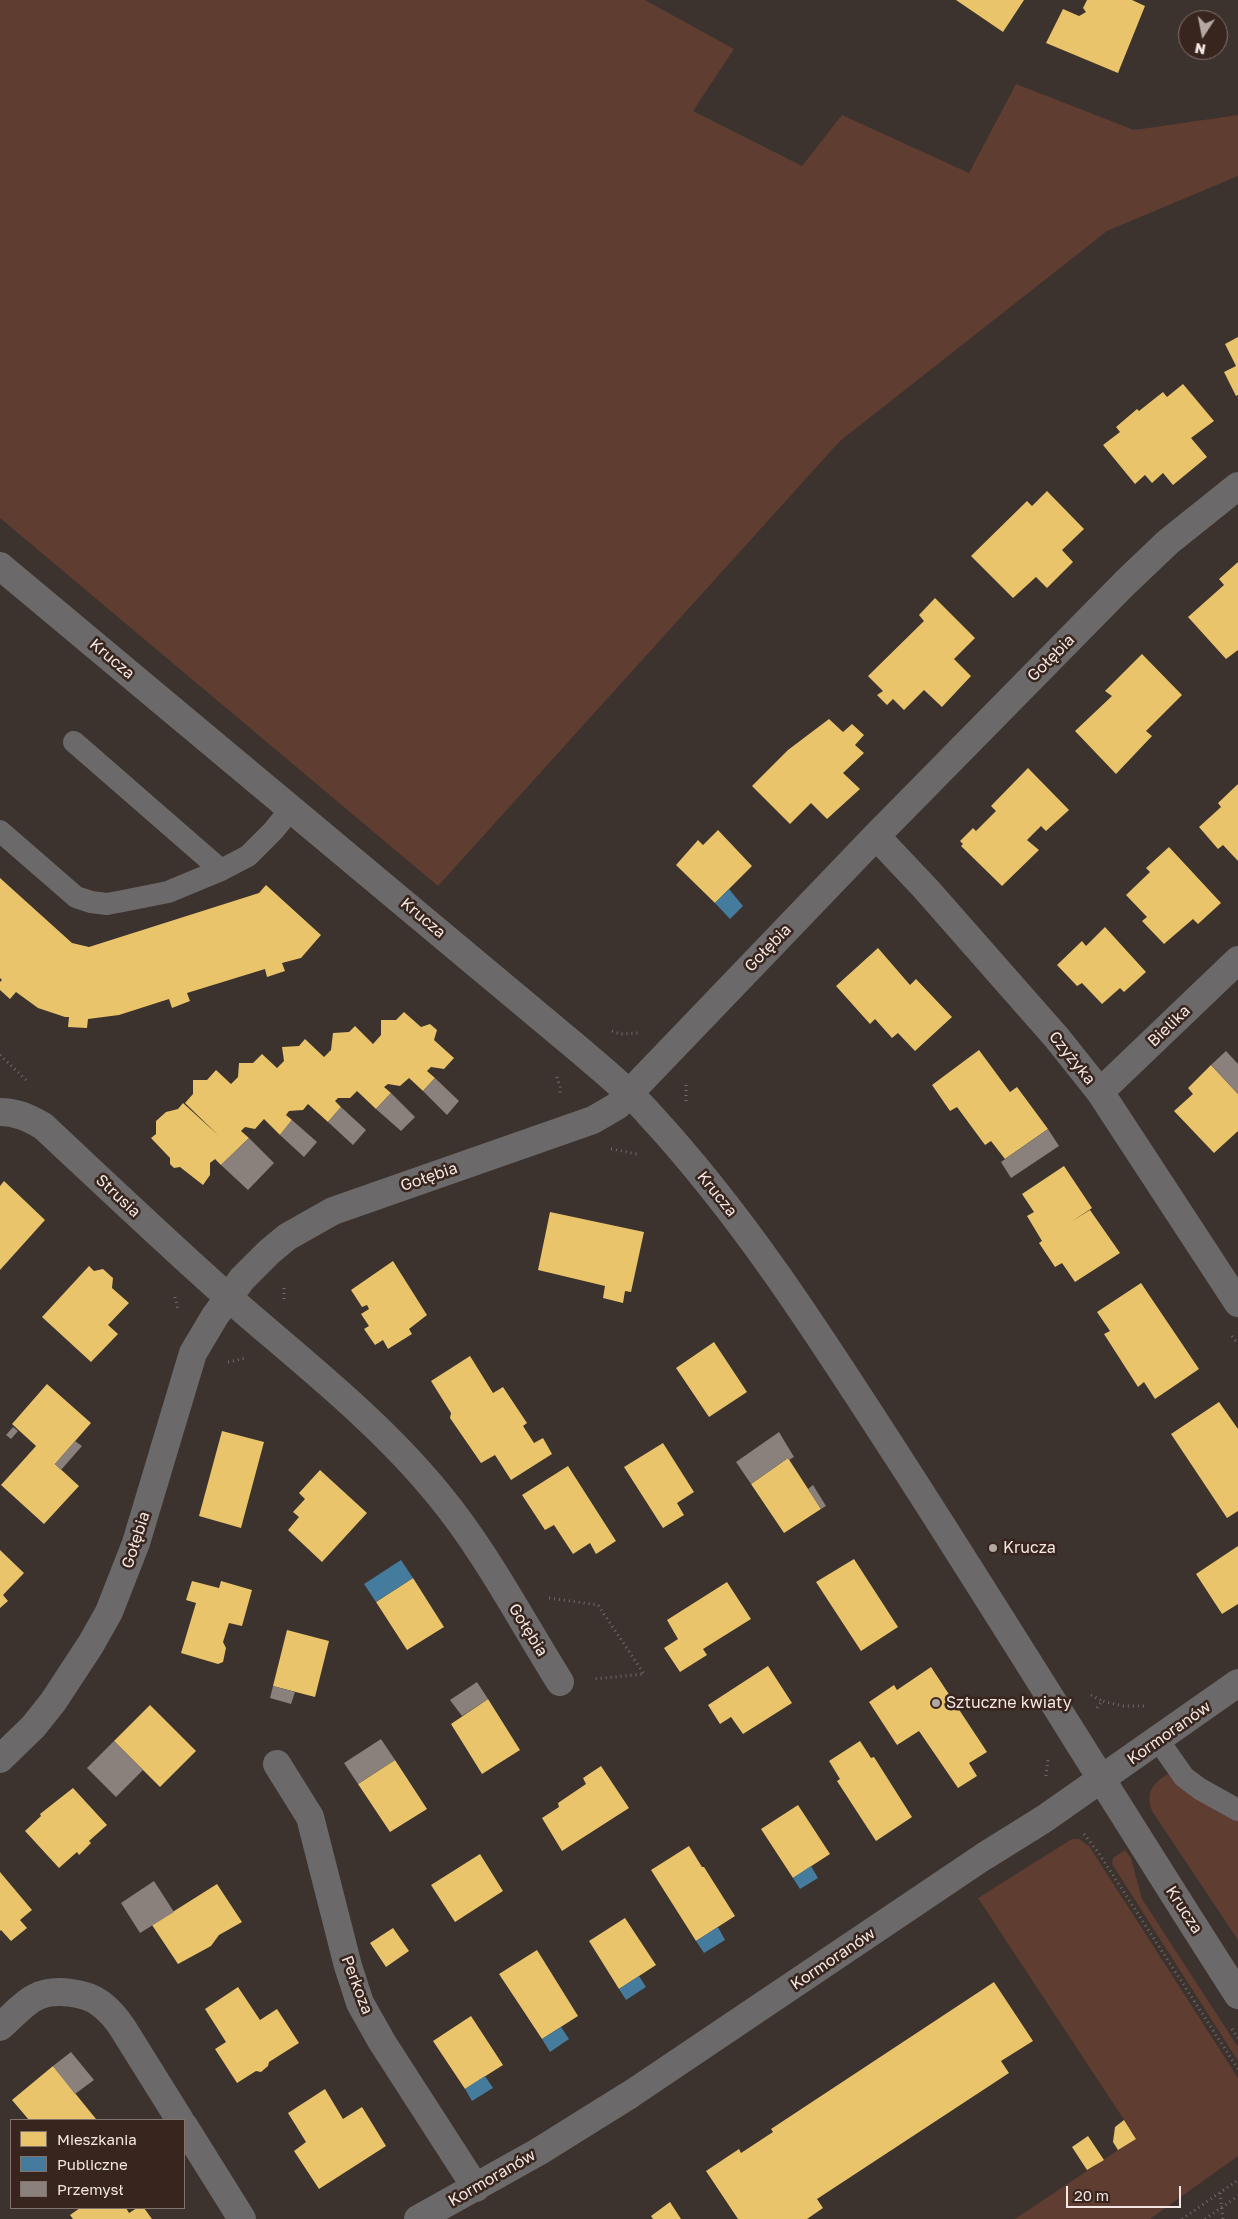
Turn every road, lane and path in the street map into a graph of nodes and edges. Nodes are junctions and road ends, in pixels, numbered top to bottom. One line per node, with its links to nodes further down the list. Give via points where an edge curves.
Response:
1 (1238, 486): 6 (street, Gołębia, via 1140,569)
2 (0, 566): 4 (street, Krucza)
3 (74, 742): 7 (lane)
4 (291, 809): 7 (lane, via 248,856); 12 (street, Krucza)
5 (0, 831): 7 (lane, via 76,897 91,902 107,904 168,892)
6 (876, 836): 11 (street, Czyżyka, via 933,896); 12 (street, Gołębia)
7 (221, 870)
8 (1238, 960): 11 (street, Bielika)
9 (0, 1056): 10 (path)
10 (28, 1082)
11 (1100, 1092): 17 (street, Czyżyka)
12 (629, 1094): 16 (street, Gołębia, via 617,1106 593,1120 333,1211 287,1237 242,1279); 31 (street, Krucza, via 682,1149 786,1285)
13 (0, 1112): 16 (street, Strusia, via 25,1115 43,1126)
14 (286, 1277): 18 (path)
15 (173, 1290): 19 (path)
16 (228, 1297): 23 (street, Gołębia, via 367,1420 429,1482 480,1552); 29 (street, Gołębia, via 193,1353 136,1543 109,1612 53,1702)
17 (1238, 1303)
18 (285, 1306)
19 (178, 1318)
20 (250, 1358): 21 (path, via 230,1360)
21 (223, 1365)
22 (540, 1597): 23 (path, via 598,1605 644,1674)
23 (560, 1682)
24 (1238, 1683): 27 (street, Kormoranów)
25 (1146, 1706): 26 (path, via 1123,1706 1102,1701)
26 (1097, 1708)
27 (1158, 1740): 31 (street, Kormoranów); 33 (lane, via 1184,1777)
28 (1048, 1755): 32 (path)
29 (0, 1759)
30 (278, 1764): 41 (street, Perkoza, via 310,1817 360,2003)
31 (1102, 1780): 35 (street, Krucza); 41 (street, Kormoranów, via 631,2094)
32 (1044, 1782)
33 (1238, 1810)
34 (1081, 1832): 37 (path, via 1098,1852)
35 (1238, 1995)
36 (0, 2027): 38 (street, via 36,1997 68,1993 99,2002 118,2021)
37 (1238, 2069)
38 (179, 2119)
39 (185, 2128): 45 (street)
40 (1238, 2180): 42 (path)
41 (476, 2188): 46 (street, Kormoranów)
42 (1220, 2193): 44 (path); 47 (path)
43 (1238, 2196): 44 (path)
44 (1222, 2207): 48 (path); 49 (path)
45 (242, 2219)
46 (418, 2219)
47 (1182, 2219)
48 (1205, 2219)
49 (1223, 2219)

